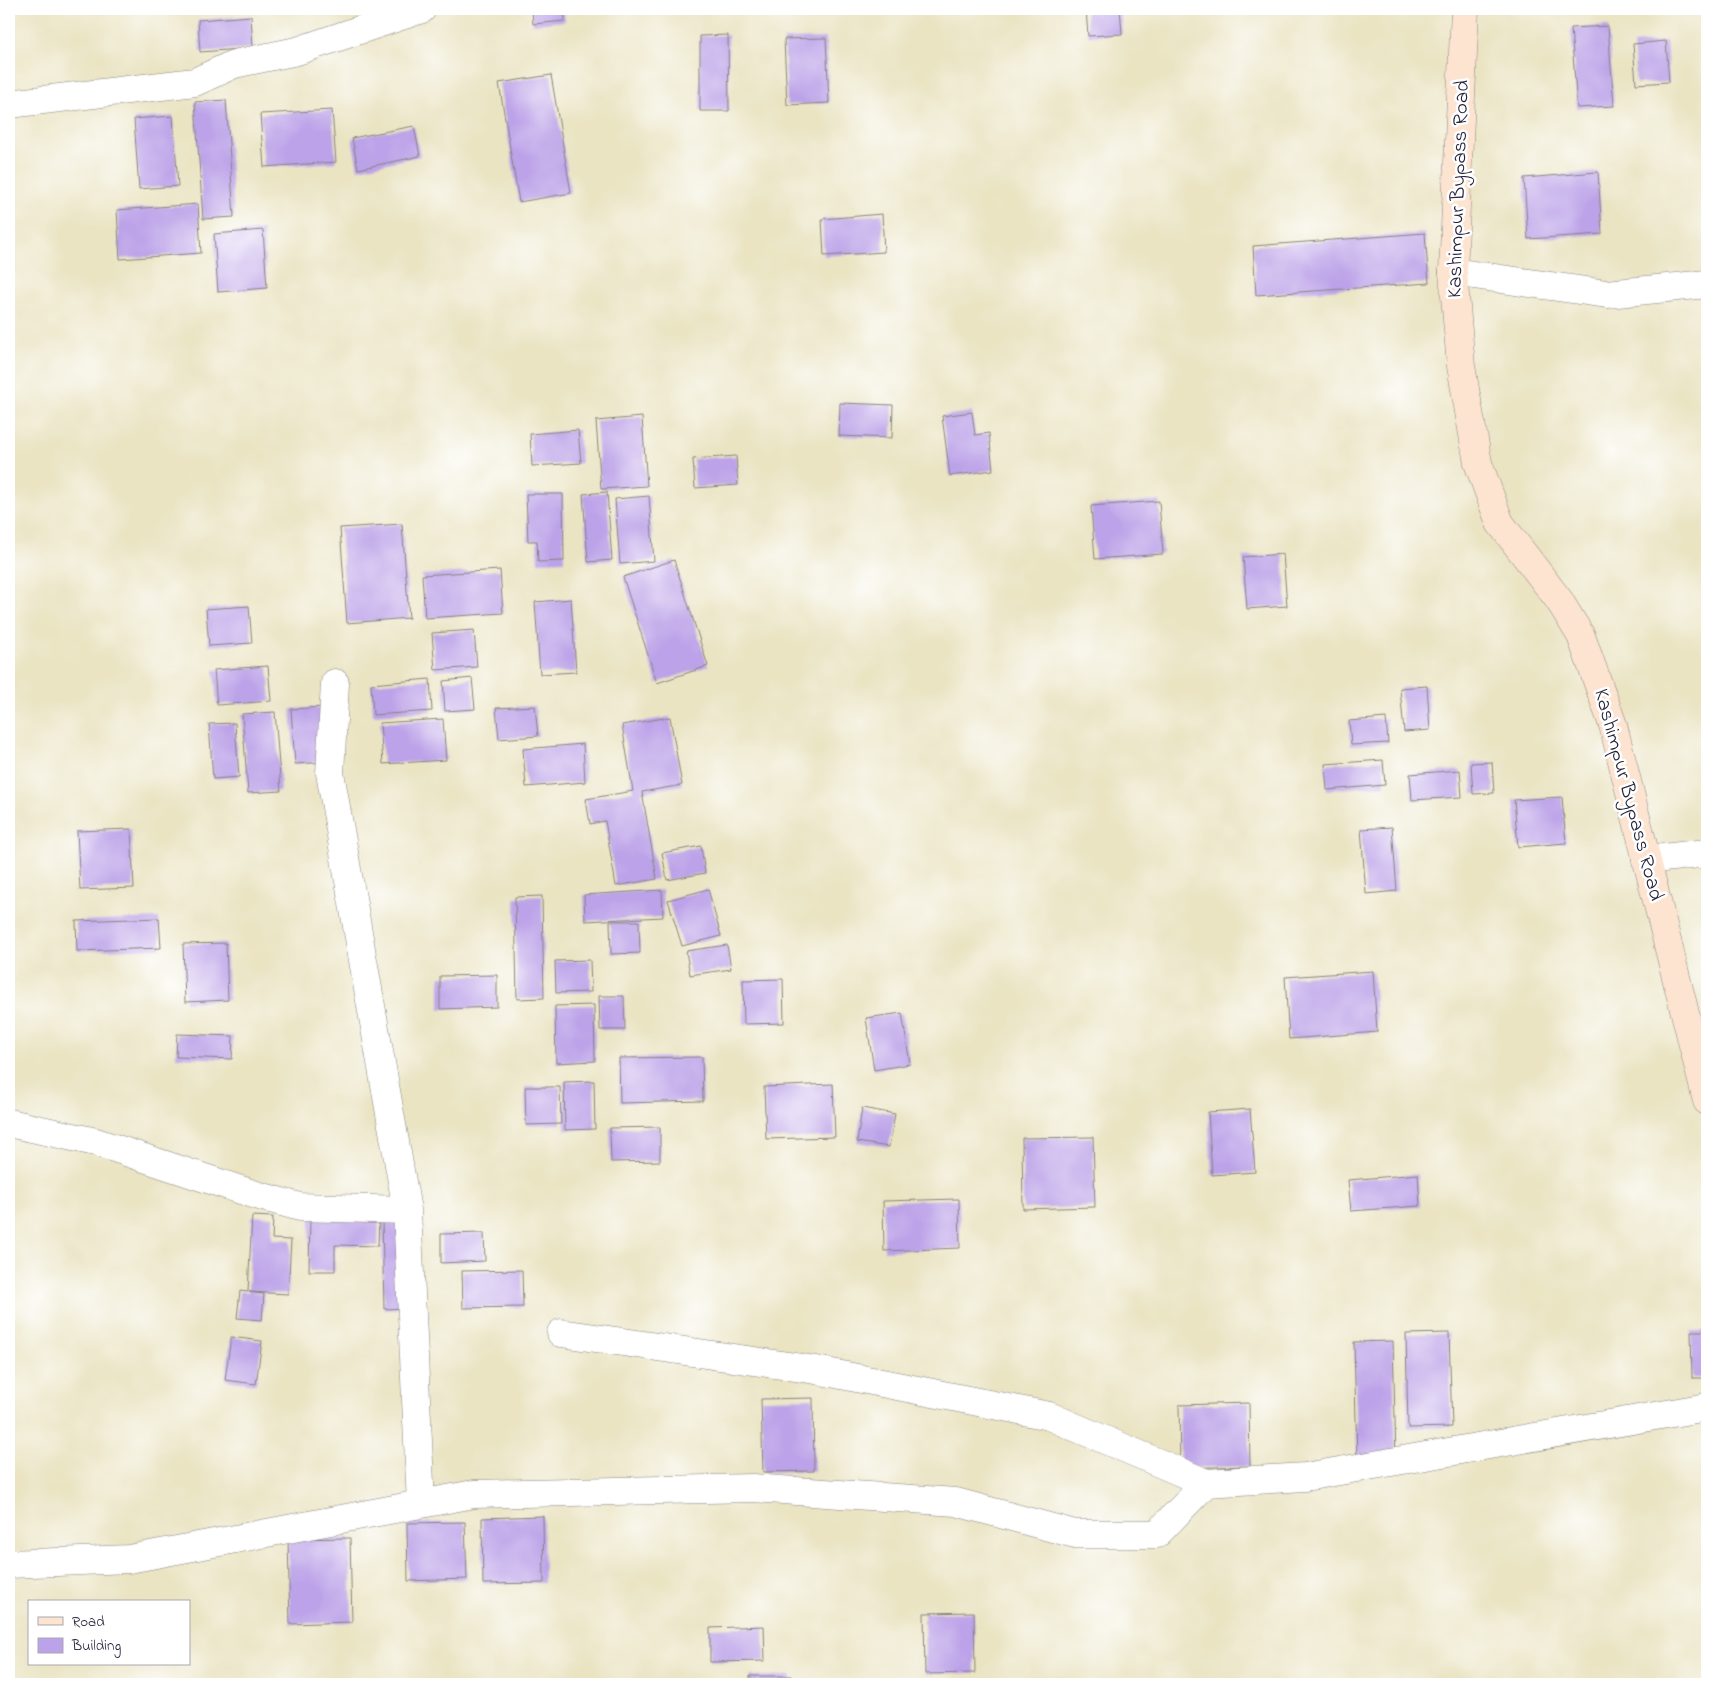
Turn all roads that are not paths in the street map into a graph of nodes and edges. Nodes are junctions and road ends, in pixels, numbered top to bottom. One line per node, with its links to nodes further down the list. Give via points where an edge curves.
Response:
1 (422, 9): 3 (street, via 297,51 234,64 194,82)
2 (1466, 9): 4 (main road, Kashimpur Bypass Road)
3 (9, 104)
4 (1453, 272): 5 (street, via 1607,294); 8 (main road, Kashimpur Bypass Road, via 1461,366 1478,463 1500,523 1559,600 1581,636 1613,725)
5 (1707, 284)
6 (335, 683): 11 (street, via 330,773)
7 (1707, 853): 8 (street)
8 (1646, 860): 9 (main road, Kashimpur Bypass Road)
9 (1707, 1101)
10 (9, 1123): 11 (street, via 96,1142 256,1196 300,1207)
11 (407, 1210): 15 (street)
12 (561, 1333): 14 (street, via 816,1370 1049,1416)
13 (1707, 1407): 14 (street, via 1305,1477)
14 (1206, 1483): 15 (street, via 1157,1534 1076,1534 956,1502 754,1488 474,1494)
15 (421, 1504): 16 (street, via 129,1560)
16 (9, 1564)

